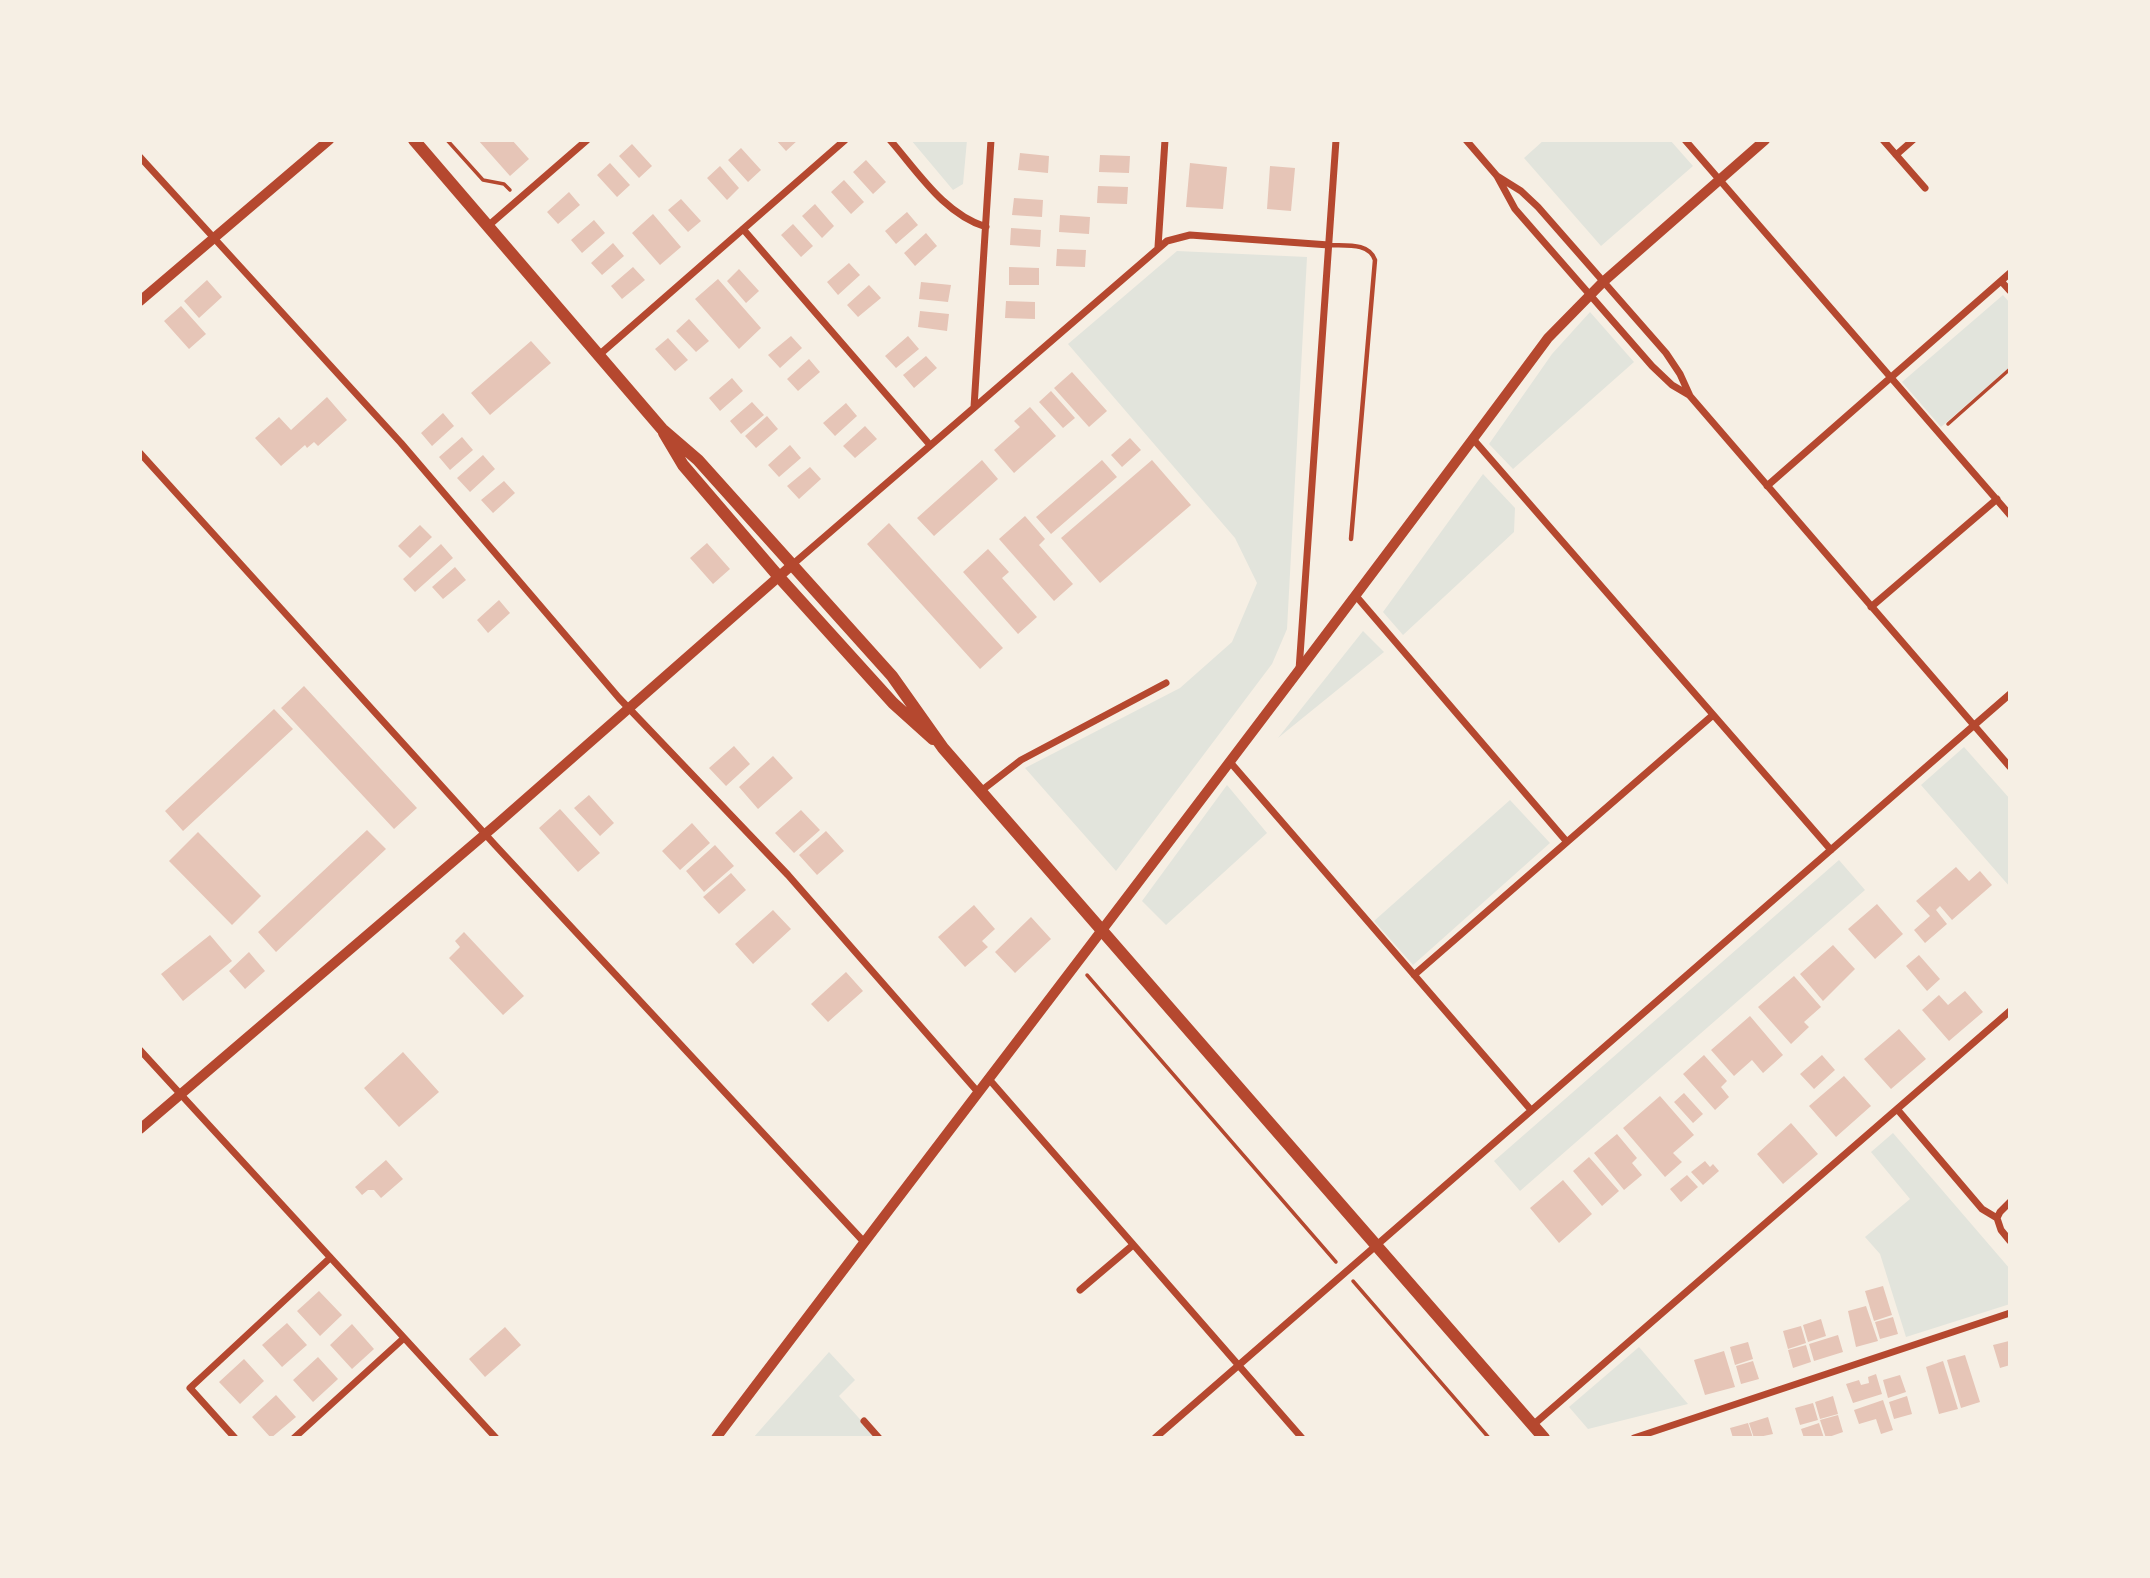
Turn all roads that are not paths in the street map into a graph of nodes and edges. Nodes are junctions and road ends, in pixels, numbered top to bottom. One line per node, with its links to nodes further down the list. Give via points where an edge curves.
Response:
1 (329, 140): 22 (street)
2 (414, 140): 19 (main road)
3 (587, 140): 19 (street)
4 (845, 140): 21 (street)
5 (890, 140): 20 (street, via 951,209)
6 (992, 140): 20 (street)
7 (1165, 140): 24 (street)
8 (1336, 140): 23 (street)
9 (1466, 140): 16 (street)
10 (1685, 140): 17 (street)
11 (1765, 140): 17 (street)
12 (1883, 140): 14 (street)
13 (1913, 140): 14 (street)
14 (1896, 155): 18 (street)
15 (140, 157): 22 (street)
16 (1497, 176): 27 (street, via 1530,199); 29 (street, via 1515,209)
17 (1719, 179): 27 (street); 32 (street)
18 (1925, 188)
19 (488, 226): 31 (main road)
20 (986, 227): 34 (street)
21 (743, 229): 31 (street); 37 (street)
22 (213, 239): 30 (street); 50 (street, via 401,443)
23 (1329, 245): 24 (street, via 1191,235); 42 (lane, via 1366,248 1375,260); 47 (street)
24 (1158, 247): 34 (street)
25 (2010, 273): 26 (street)
26 (2001, 281): 28 (street); 32 (street)
27 (1603, 282): 29 (street); 33 (street, via 1666,353)
28 (2010, 291)
29 (1590, 295): 33 (street, via 1661,376); 36 (street, via 1548,338)
30 (140, 301)
31 (599, 355): 35 (main road)
32 (1891, 377): 39 (street); 40 (street)
33 (1690, 396): 39 (street)
34 (974, 407): 37 (street)
35 (662, 429): 43 (main road, via 698,460); 44 (main road, via 683,465)
36 (1473, 439): 45 (street); 51 (street)
37 (930, 445): 43 (street)
38 (140, 453): 57 (street)
39 (1767, 486): 46 (street)
40 (1997, 499): 41 (street); 46 (street)
41 (2010, 514)
42 (1351, 539)
43 (792, 565): 44 (street); 53 (main road, via 892,676)
44 (779, 577): 50 (street); 53 (main road, via 893,703)
45 (1356, 596): 47 (street); 58 (street)
46 (1871, 607): 52 (street)
47 (1299, 670): 54 (street)
48 (1166, 683): 56 (street, via 1021,760)
49 (2010, 694): 52 (street)
50 (629, 709): 57 (street); 65 (street, via 779,866)
51 (1713, 715): 58 (street); 59 (street)
52 (1974, 725): 55 (street); 59 (street)
53 (943, 748): 56 (main road)
54 (1230, 762): 60 (street); 61 (street)
55 (2010, 767)
56 (981, 791): 60 (main road)
57 (485, 834): 66 (street); 73 (street)
58 (1567, 842): 61 (street)
59 (1831, 850): 68 (street)
60 (1101, 930): 64 (street); 75 (main road)
61 (1414, 975): 68 (street)
62 (2010, 1011): 67 (street)
63 (140, 1050): 66 (street)
64 (988, 1077): 65 (street); 74 (street)
65 (977, 1091): 73 (street)
66 (180, 1094): 69 (street); 76 (street)
67 (1897, 1109): 71 (street, via 1982,1209); 82 (street)
68 (1531, 1110): 75 (street)
69 (140, 1129)
70 (2010, 1202): 71 (street)
71 (1997, 1218): 72 (street)
72 (2010, 1241)
73 (864, 1242): 83 (street)
74 (1133, 1245): 77 (street); 80 (street)
75 (1376, 1245): 80 (street); 82 (main road)
76 (330, 1258): 79 (street); 84 (street, via 190,1388)
77 (1080, 1290)
78 (2010, 1313): 91 (street)
79 (404, 1338): 85 (street); 86 (street)
80 (1238, 1365): 88 (street); 89 (street)
81 (864, 1421): 87 (street)
82 (1533, 1425): 90 (main road)
83 (721, 1436)
84 (235, 1438)
85 (294, 1438)
86 (496, 1438)
87 (878, 1438)
88 (1155, 1438)
89 (1302, 1438)
90 (1544, 1438)
91 (1634, 1438)

